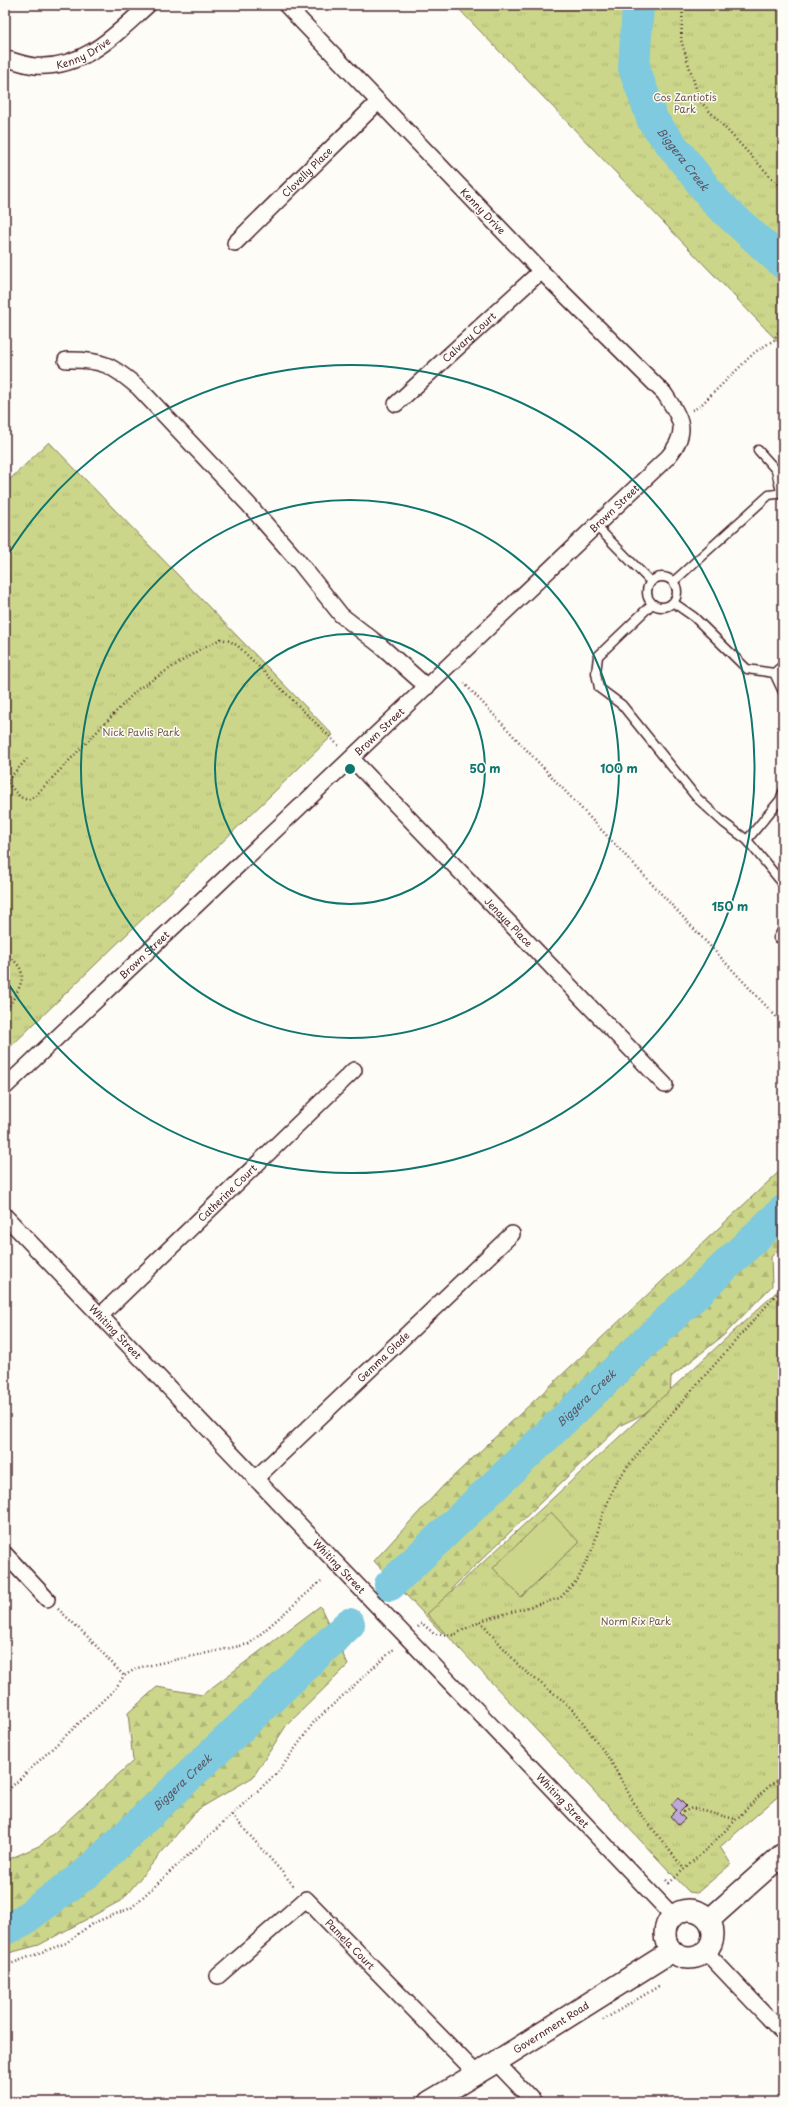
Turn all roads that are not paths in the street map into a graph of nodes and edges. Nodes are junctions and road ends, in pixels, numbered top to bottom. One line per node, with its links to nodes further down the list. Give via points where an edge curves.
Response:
1 (148, 5): 3 (street, Kenny Drive, via 105,45 72,62 35,66)
2 (286, 5): 4 (street, Kenny Drive)
3 (5, 58)
4 (378, 102): 5 (street, Clovelly Place); 6 (street, Kenny Drive)
5 (235, 243)
6 (541, 271): 8 (street, Calvary Court); 9 (street, Kenny Drive, via 664,393)
7 (66, 360): 19 (street, via 89,359 105,364 120,372 139,388 249,505 341,615)
8 (396, 404)
9 (679, 416): 12 (street, Brown Street, via 682,430 677,446)
10 (758, 450): 11 (lane, via 776,470)
11 (782, 492): 14 (lane, via 769,495)
12 (595, 525): 13 (lane); 19 (street, Brown Street)
13 (651, 582): 14 (lane, via 663,577); 16 (lane, via 647,592)
14 (673, 582): 15 (lane, via 678,592)
15 (674, 602): 16 (lane, via 664,608); 18 (lane, via 694,617 747,669)
16 (652, 604): 23 (lane, via 598,656 596,673 600,688 622,705 697,798)
17 (783, 665): 18 (lane)
18 (774, 673): 20 (lane)
19 (427, 687): 21 (street, Brown Street)
20 (783, 692)
21 (352, 759): 28 (street, Jenaya Place); 29 (street, Brown Street)
22 (783, 792): 23 (lane, via 780,800)
23 (747, 840): 24 (lane)
24 (783, 884)
25 (783, 929): 26 (lane)
26 (778, 938)
27 (354, 1070): 32 (street, Catherine Court)
28 (665, 1085)
29 (5, 1087)
30 (5, 1216): 32 (street, Whiting Street)
31 (512, 1234): 33 (street, Gemma Glade)
32 (100, 1316): 33 (street, Whiting Street)
33 (255, 1479): 37 (street, Whiting Street)
34 (5, 1554): 35 (street)
35 (48, 1599)
36 (783, 1854): 38 (main road)
37 (673, 1916): 38 (main road, via 688,1910 695,1911); 39 (main road, via 668,1922 665,1937)
38 (709, 1920): 40 (main road, via 714,1936)
39 (672, 1951): 40 (main road, via 689,1958 698,1957); 43 (main road, Government Road)
40 (706, 1952): 42 (street)
41 (218, 1976): 44 (street, Pamela Court, via 306,1899)
42 (783, 2033)
43 (496, 2062): 44 (main road, Government Road); 46 (street)
44 (476, 2073): 45 (main road, Government Road)
45 (429, 2102)
46 (534, 2102)

